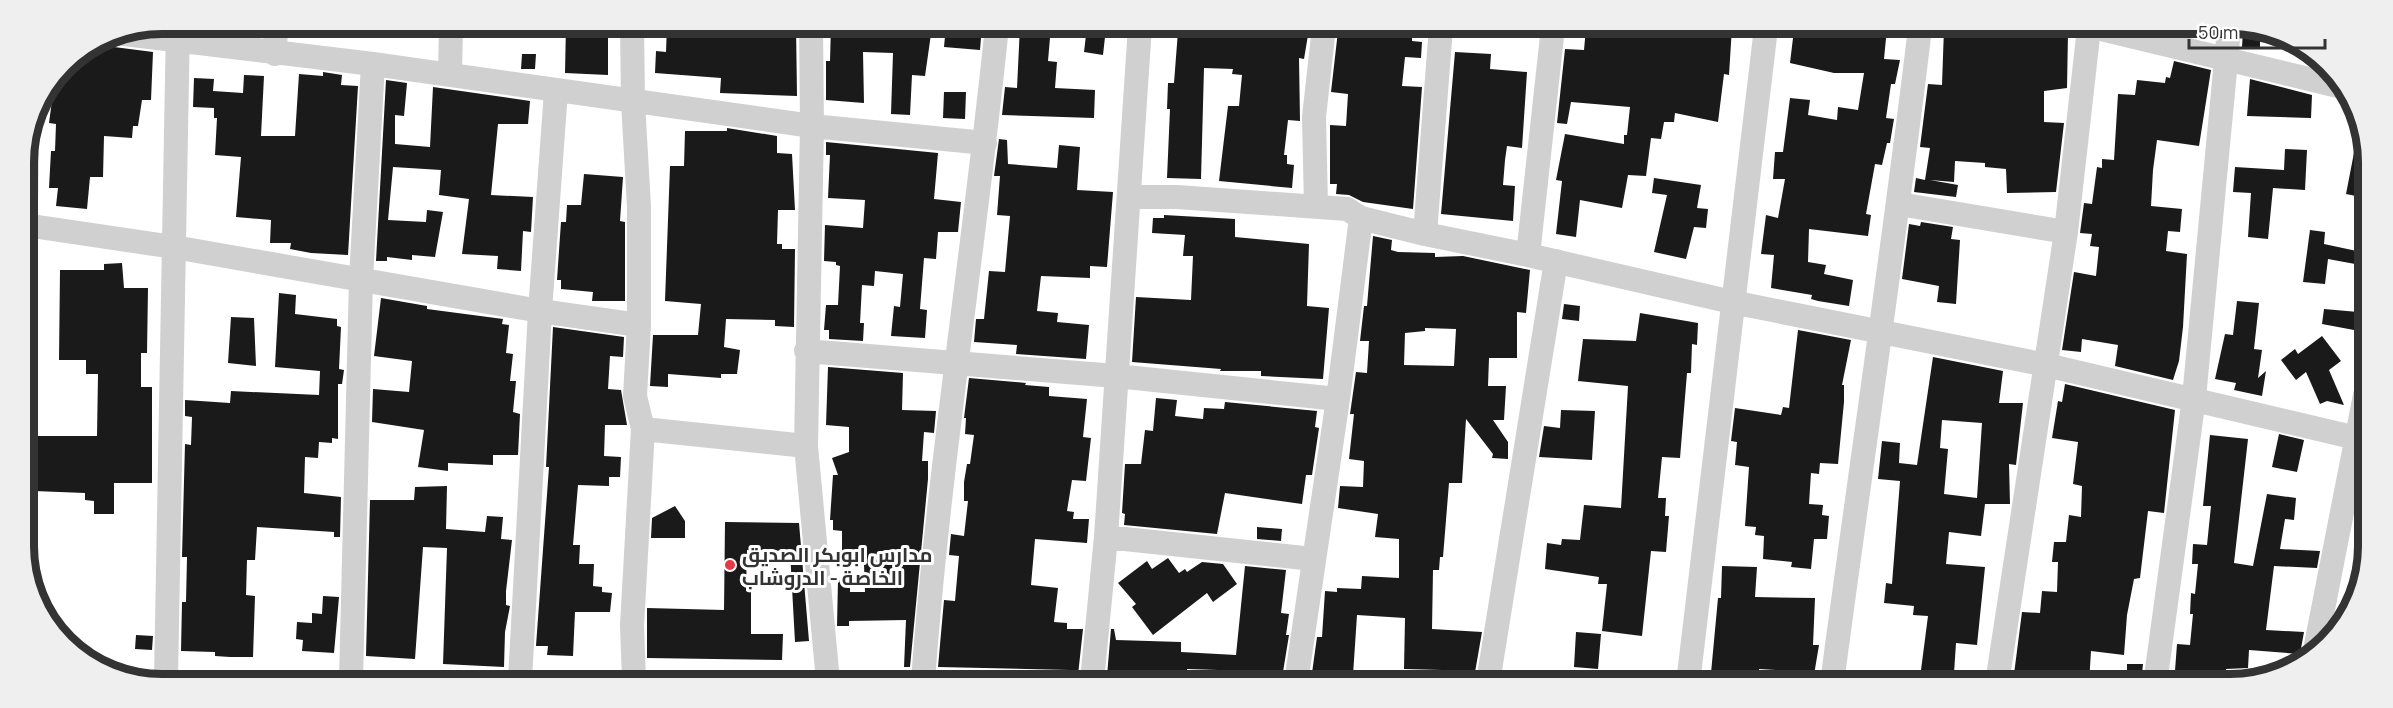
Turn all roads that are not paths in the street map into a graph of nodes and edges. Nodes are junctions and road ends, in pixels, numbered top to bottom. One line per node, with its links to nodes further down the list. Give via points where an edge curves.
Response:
1 (178, 34): 33 (street)
2 (183, 34): 17 (street)
3 (276, 34): 17 (street)
4 (451, 34): 20 (street)
5 (632, 34): 23 (street)
6 (811, 34): 24 (street)
7 (996, 34): 25 (street)
8 (1139, 34): 26 (street)
9 (1323, 34): 28 (street, via 1314,117)
10 (1440, 34): 32 (street)
11 (1552, 34): 34 (street)
12 (1765, 34): 37 (street)
13 (1919, 34): 27 (street)
14 (2088, 34): 31 (street)
15 (2122, 34): 18 (street)
16 (2229, 34): 18 (street)
17 (275, 54): 19 (street)
18 (2228, 59): 21 (street); 45 (street)
19 (374, 64): 20 (street); 36 (street)
20 (450, 75): 22 (street)
21 (2332, 85)
22 (556, 91): 23 (street); 38 (street)
23 (633, 102): 24 (street); 39 (street, via 639,207)
24 (812, 126): 25 (street); 41 (street)
25 (986, 143): 42 (street)
26 (1129, 196): 28 (street); 44 (street)
27 (1899, 204): 31 (street); 40 (street)
28 (1316, 206): 29 (street, via 1347,209)
29 (1361, 218): 32 (street); 46 (street)
30 (35, 226): 33 (street)
31 (2066, 232): 43 (street)
32 (1425, 234): 34 (street)
33 (174, 246): 36 (street); 60 (street)
34 (1528, 255): 35 (street)
35 (1556, 261): 37 (street); 55 (street)
36 (361, 279): 38 (street); 61 (street)
37 (1732, 302): 40 (street); 56 (street)
38 (540, 311): 39 (street); 62 (street)
39 (639, 325): 47 (street, via 635,396)
40 (1879, 332): 43 (street); 57 (street)
41 (806, 351): 42 (street); 49 (street)
42 (958, 365): 44 (street); 65 (street, via 933,556)
43 (2046, 365): 45 (street); 58 (street)
44 (1116, 376): 46 (street); 51 (street)
45 (2194, 398): 48 (street); 59 (street)
46 (1338, 399): 52 (street)
47 (643, 429): 49 (street); 63 (street, via 632,626)
48 (2358, 438)
49 (806, 446): 64 (street)
50 (2358, 453): 53 (street)
51 (1106, 537): 52 (street); 66 (street)
52 (1313, 559): 54 (street)
53 (2318, 639)
54 (1297, 673)
55 (1489, 673)
56 (1689, 673)
57 (1833, 673)
58 (1999, 673)
59 (2156, 673)
60 (165, 674)
61 (351, 674)
62 (520, 674)
63 (634, 674)
64 (827, 674)
65 (923, 674)
66 (1093, 674)

